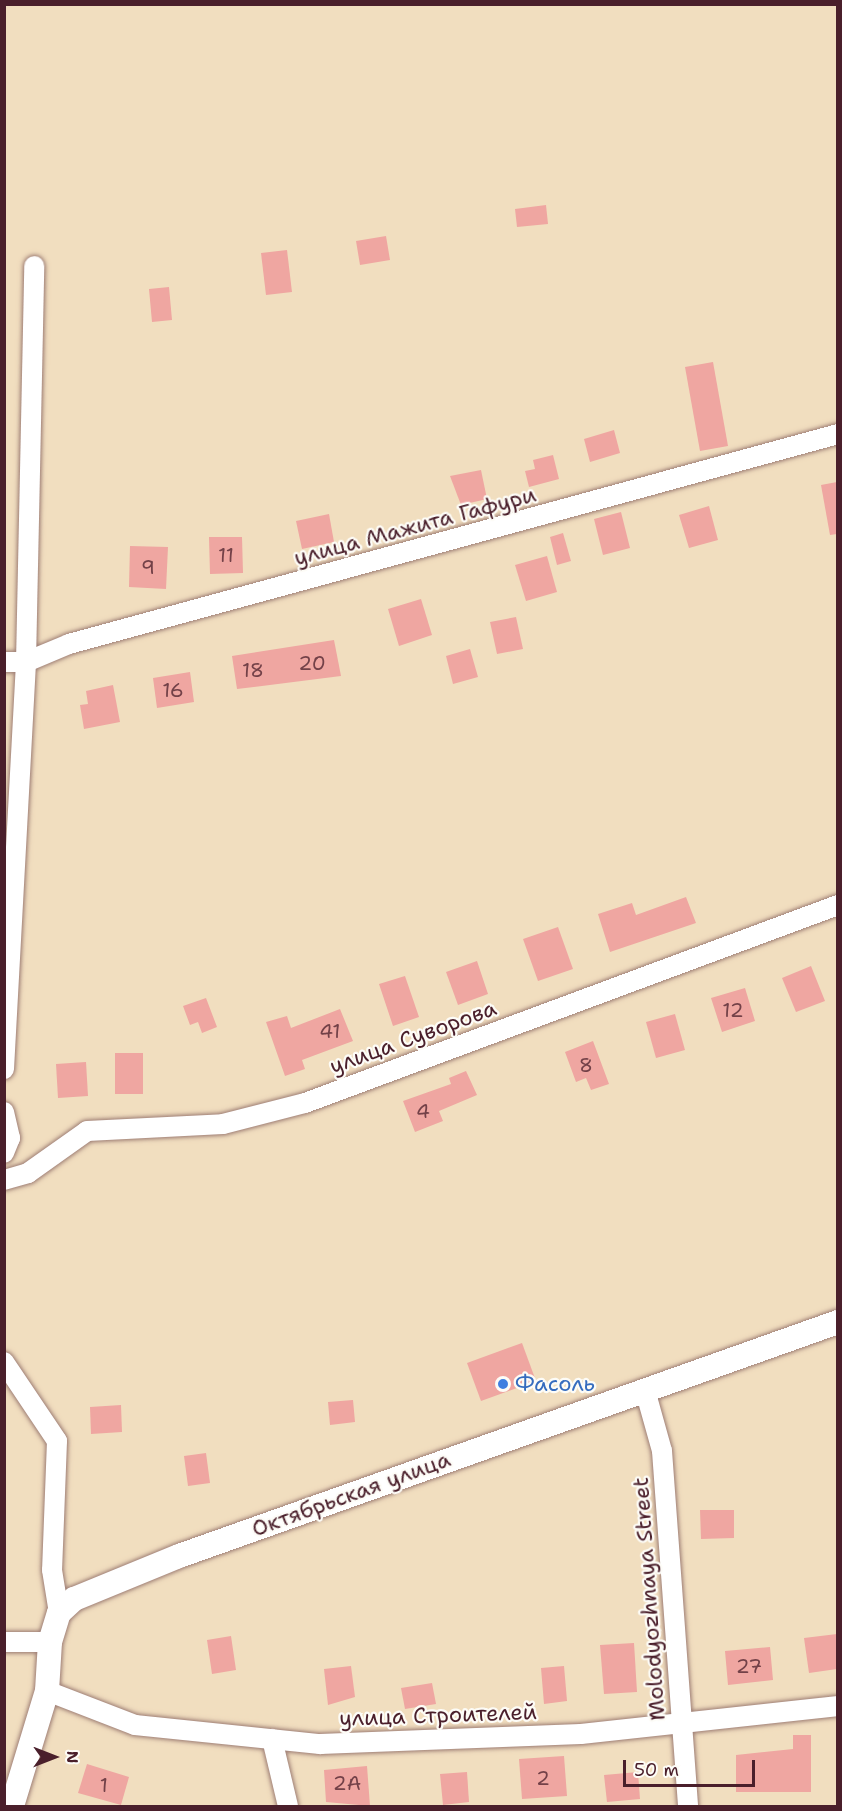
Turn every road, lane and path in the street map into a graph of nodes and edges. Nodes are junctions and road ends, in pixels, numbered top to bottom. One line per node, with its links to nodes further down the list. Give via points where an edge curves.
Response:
1 (34, 266): 4 (street)
2 (837, 434): 4 (street, улица Мажита Гафури, via 69,644)
3 (4, 662): 4 (street, улица Мажита Гафури)
4 (26, 662): 6 (street)
5 (837, 905): 9 (street, улица Суворова, via 305,1103 223,1124 87,1131 28,1173)
6 (4, 1069)
7 (4, 1112): 8 (street, via 10,1138)
8 (4, 1153)
9 (4, 1180)
10 (837, 1322): 12 (street, Октябрьская улица)
11 (4, 1362): 13 (street, via 57,1441 52,1570)
12 (645, 1390): 13 (street, Октябрьская улица, via 179,1556 74,1599); 18 (street, Molodyozhnaya Street, via 662,1451)
13 (59, 1614): 15 (street)
14 (4, 1642): 15 (street)
15 (50, 1642): 16 (street)
16 (47, 1691): 19 (street, улица Строителей, via 135,1725); 20 (street)
17 (837, 1706): 18 (street, улица Строителей)
18 (682, 1722): 19 (street, улица Строителей, via 580,1734 320,1744); 22 (street, Molodyozhnaya Street)
19 (272, 1739): 21 (street)
20 (12, 1806)
21 (288, 1806)
22 (688, 1806)

